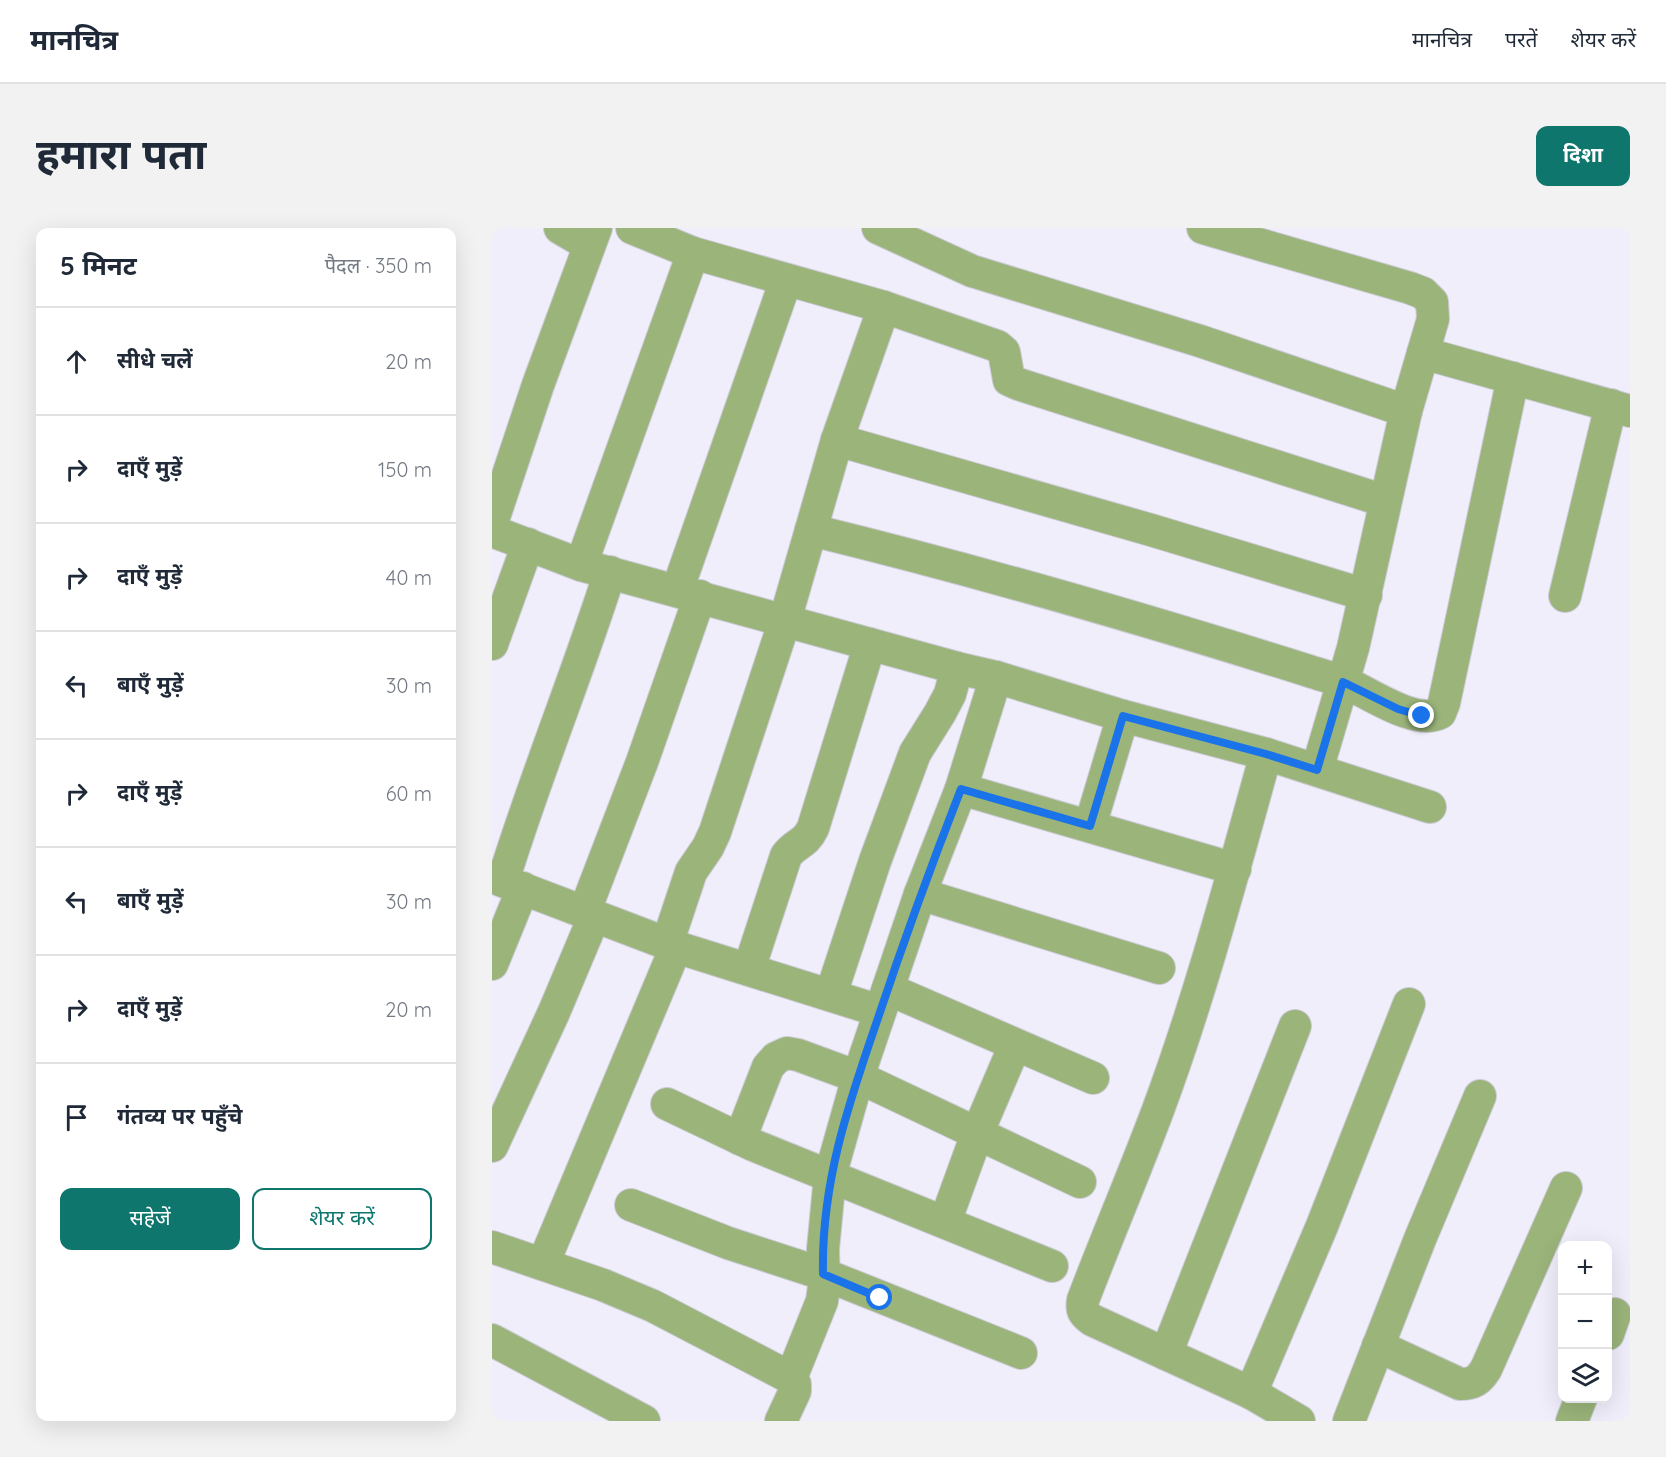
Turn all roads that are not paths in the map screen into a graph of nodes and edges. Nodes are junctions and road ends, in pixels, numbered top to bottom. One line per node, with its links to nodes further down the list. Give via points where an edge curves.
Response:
1 (560, 228): 5 (street)
2 (633, 228): 6 (street)
3 (878, 228): 12 (street, via 972,271 1200,341)
4 (1203, 228): 9 (street, via 1423,293 1432,302)
5 (592, 237): 15 (street)
6 (693, 253): 7 (street); 19 (street)
7 (786, 280): 8 (street); 20 (street)
8 (884, 307): 13 (street); 14 (street, via 997,346 1004,352 1010,380 1018,384)
9 (1423, 353): 10 (street); 12 (street)
10 (1513, 378): 11 (street); 28 (street, via 1440,713 1432,717 1398,709)
11 (1620, 408): 22 (street)
12 (1406, 411): 14 (street)
13 (837, 440): 16 (street); 21 (street)
14 (1385, 501): 21 (street)
15 (492, 523)
16 (811, 530): 23 (street); 28 (street, via 1036,588)
17 (492, 531): 18 (street)
18 (528, 544): 19 (street); 24 (street)
19 (596, 568): 20 (street); 36 (street, via 588,640 524,814)
20 (688, 593): 23 (street); 38 (street, via 642,762)
21 (1366, 595): 28 (street)
22 (1565, 596)
23 (785, 620): 25 (street); 39 (street, via 715,832 691,872)
24 (492, 644)
25 (870, 644): 26 (street); 42 (street, via 813,828 804,843 786,856)
26 (957, 668): 27 (street); 43 (street, via 950,694 915,753)
27 (996, 677): 29 (street); 32 (street)
28 (1343, 682): 31 (street)
29 (1123, 716): 30 (street); 34 (street)
30 (1266, 754): 31 (street); 35 (street)
31 (1317, 770): 33 (street)
32 (961, 789): 34 (street); 37 (street)
33 (1430, 807)
34 (1090, 826): 35 (street)
35 (1234, 869): 67 (street, via 1158,1110 1083,1300 1082,1309 1092,1320)
36 (506, 882): 38 (street); 40 (street)
37 (920, 894): 41 (street); 44 (street)
38 (589, 915): 39 (street); 54 (street, via 554,1012)
39 (671, 945): 42 (street); 61 (street)
40 (492, 964)
41 (1159, 968)
42 (749, 969): 43 (street)
43 (831, 994): 44 (street)
44 (884, 1000): 47 (street); 48 (street)
45 (1409, 1004): 69 (street)
46 (1295, 1026): 67 (street)
47 (1015, 1045): 49 (street); 52 (street)
48 (858, 1077): 52 (street); 53 (street, via 798,1055 787,1053 776,1058 768,1067); 55 (street)
49 (1093, 1078)
50 (1480, 1096): 65 (street)
51 (667, 1104): 53 (street)
52 (977, 1134): 56 (street); 59 (street)
53 (740, 1139): 55 (street)
54 (492, 1146)
55 (830, 1176): 59 (street); 63 (street)
56 (1080, 1182)
57 (1566, 1188): 65 (street, via 1479,1380 1460,1384)
58 (631, 1205): 63 (street)
59 (945, 1222): 62 (street)
60 (492, 1247): 61 (street)
61 (543, 1264): 68 (street, via 653,1306)
62 (1052, 1266)
63 (823, 1274): 66 (street); 68 (street, via 822,1301)
64 (492, 1340): 71 (street)
65 (1378, 1346): 74 (street)
66 (1021, 1353)
67 (1166, 1354): 69 (street)
68 (791, 1378): 72 (street, via 795,1391)
69 (1251, 1393): 73 (street)
70 (1579, 1403): 75 (street)
71 (644, 1421)
72 (781, 1421)
73 (1299, 1421)
74 (1349, 1421)
75 (1572, 1421)

